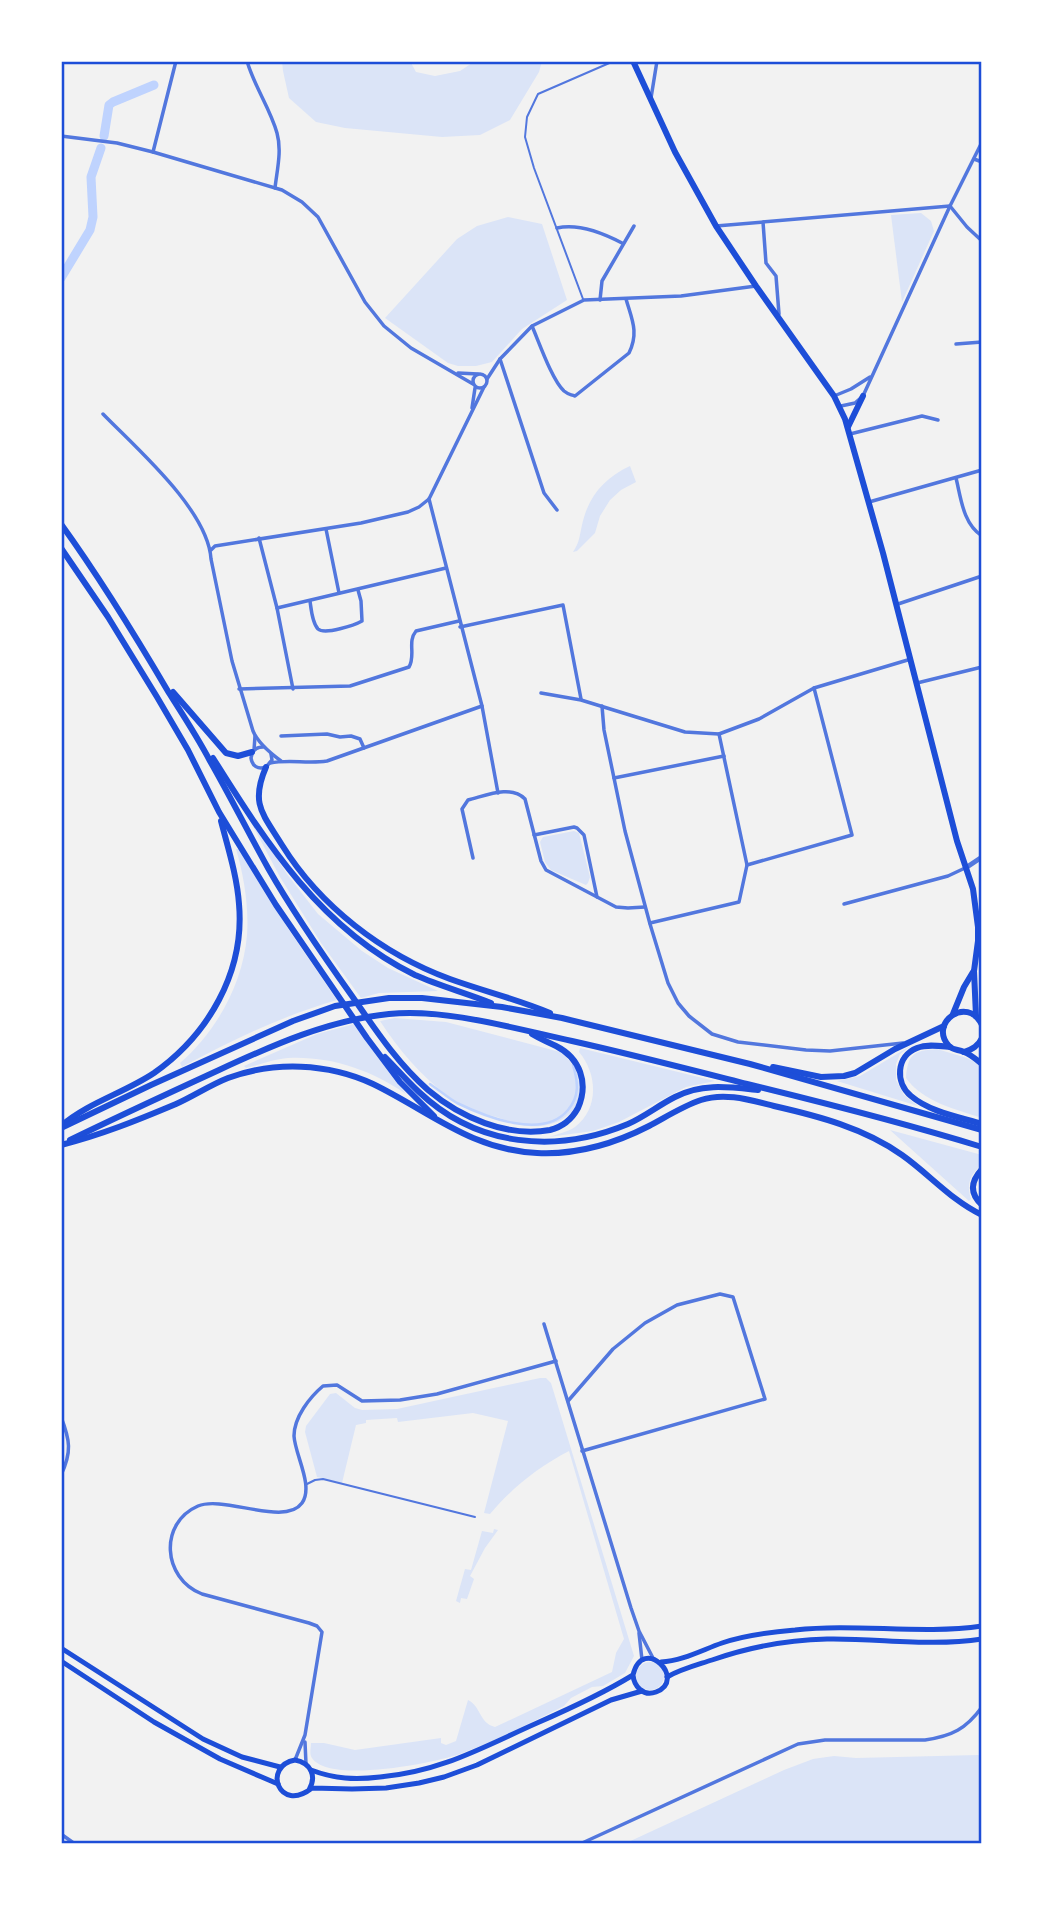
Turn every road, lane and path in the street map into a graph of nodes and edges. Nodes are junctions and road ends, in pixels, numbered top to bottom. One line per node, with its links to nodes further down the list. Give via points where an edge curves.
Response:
1 (176, 61): 9 (street)
2 (247, 61): 12 (street, via 278,134)
3 (614, 61): 17 (lane, via 538,94 527,117 525,137)
4 (634, 61): 6 (main road)
5 (657, 61): 6 (street)
6 (651, 100): 16 (main road)
7 (61, 136): 9 (street)
8 (982, 142): 10 (street)
9 (153, 152): 12 (street)
10 (974, 159): 11 (street); 13 (street)
11 (982, 162)
12 (275, 188): 30 (street, via 318,217 365,302 384,326 411,348)
13 (950, 206): 14 (street); 18 (street); 32 (street)
14 (763, 222): 16 (street); 24 (street, via 766,263 776,279)
15 (634, 226): 19 (street)
16 (716, 226): 20 (main road)
17 (556, 228): 19 (street, via 570,226 601,233); 22 (lane)
18 (982, 240)
19 (622, 243): 23 (street, via 602,281)
20 (756, 286): 21 (street); 24 (main road)
21 (626, 299): 23 (street); 25 (street, via 635,329 634,344 575,396 557,381)
22 (584, 300): 23 (street); 25 (street)
23 (600, 300)
24 (779, 318): 36 (main road)
25 (531, 326): 28 (street)
26 (982, 342): 27 (street)
27 (956, 344)
28 (500, 359): 29 (street); 47 (street, via 544,492)
29 (494, 367): 31 (street); 33 (street)
30 (456, 373): 31 (street); 34 (street)
31 (481, 374): 33 (street); 34 (street, via 474,378)
32 (872, 376): 36 (street); 37 (street)
33 (487, 379): 35 (street)
34 (474, 386): 35 (street); 39 (street)
35 (484, 387): 39 (street)
36 (834, 396): 38 (main road)
37 (863, 396): 38 (street); 42 (main road)
38 (840, 407): 42 (main road)
39 (472, 410): 45 (street)
40 (103, 414): 53 (street, via 190,509)
41 (938, 420): 42 (street, via 922,416)
42 (849, 431): 46 (main road)
43 (982, 470): 44 (street)
44 (956, 478): 46 (street); 50 (street, via 967,520)
45 (429, 499): 49 (street, via 408,512); 54 (street)
46 (869, 502): 59 (main road)
47 (557, 510)
48 (61, 524): 63 (main road)
49 (326, 529): 51 (street); 57 (street)
50 (982, 536)
51 (259, 538): 53 (street); 60 (street)
52 (61, 548): 87 (main road, via 157,697)
53 (211, 550): 68 (street)
54 (446, 568): 56 (street); 61 (street)
55 (982, 576): 59 (street)
56 (358, 590): 57 (street); 58 (street, via 362,621 329,631 322,631 314,622)
57 (339, 593): 58 (street)
58 (310, 601): 60 (street)
59 (896, 605): 64 (main road)
60 (277, 608): 69 (street)
61 (459, 621): 62 (street); 69 (street, via 416,631 409,667 350,686)
62 (460, 627): 72 (street, via 562,605); 73 (street)
63 (145, 650): 70 (main road); 103 (main road, via 306,930 380,1036 429,1091 473,1119 514,1131 541,1131 570,1120 581,1101 580,1071 566,1052)
64 (911, 659): 66 (main road); 67 (street)
65 (982, 667): 66 (street)
66 (917, 683): 92 (main road)
67 (814, 688): 75 (street, via 759,719); 91 (street, via 852,835)
68 (239, 689): 69 (street); 76 (street)
69 (293, 689)
70 (173, 692): 80 (main road, via 226,753 237,756); 98 (main road, via 282,863 329,916 415,975)
71 (541, 693): 72 (street)
72 (581, 700): 74 (street)
73 (482, 706): 79 (street); 86 (street)
74 (602, 706): 75 (street, via 685,732); 85 (street)
75 (719, 734): 82 (street)
76 (255, 736): 78 (street); 80 (street)
77 (281, 736): 79 (street, via 351,736 360,739)
78 (265, 748): 80 (street); 81 (street)
79 (364, 748): 83 (street, via 317,762)
80 (253, 751): 84 (street, via 253,764 260,768)
81 (271, 754): 83 (street); 84 (street)
82 (724, 756): 85 (street); 91 (street)
83 (281, 761): 84 (street)
84 (268, 765): 100 (main road, via 258,792 261,811 291,859 350,922 390,951 448,978)
85 (614, 778): 95 (street)
86 (498, 793): 88 (street, via 512,790 523,796); 90 (street, via 468,800 462,809)
87 (219, 812): 104 (main road); 114 (main road, via 239,908 237,950 220,998 186,1046 155,1072 76,1113)
88 (534, 835): 93 (street, via 546,870); 93 (street, via 574,827 581,831)
89 (982, 857): 92 (street)
90 (473, 858)
91 (747, 865): 96 (street, via 739,902)
92 (967, 867): 94 (street); 97 (main road, via 978,928)
93 (597, 897): 95 (street, via 616,906)
94 (844, 904)
95 (645, 907): 96 (street)
96 (650, 923): 106 (street, via 678,1003 712,1034 738,1042 830,1051)
97 (974, 971): 99 (main road); 101 (main road)
98 (502, 1007): 100 (main road); 114 (main road, via 422,998 335,1006)
99 (953, 1014): 101 (main road, via 965,1012); 102 (main road)
100 (562, 1018): 109 (main road)
101 (980, 1021)
102 (944, 1026): 106 (main road); 107 (main road)
103 (528, 1031): 111 (main road); 116 (main road, via 419,1013 343,1021 258,1052)
104 (367, 1038): 111 (main road, via 420,1094 451,1116 485,1133 522,1142 592,1136 630,1123 696,1088 725,1086); 112 (main road, via 400,1082)
105 (982, 1039): 108 (main road)
106 (908, 1042): 109 (main road, via 844,1076 821,1077)
107 (950, 1047): 108 (main road); 113 (main road, via 921,1046 911,1051 901,1066 901,1083 922,1103)
108 (964, 1052): 110 (main road)
109 (750, 1063): 115 (main road)
110 (982, 1064)
111 (785, 1093): 117 (main road)
112 (443, 1124): 116 (main road, via 352,1077 307,1066 279,1067 228,1078 178,1103); 120 (main road, via 513,1150 576,1151 621,1140 692,1103 729,1096 807,1113 857,1130)
113 (982, 1124)
114 (61, 1127)
115 (982, 1130)
116 (61, 1145)
117 (982, 1147)
118 (982, 1169): 119 (main road, via 973,1190)
119 (982, 1205)
120 (982, 1215)
121 (544, 1324): 122 (street)
122 (556, 1361): 123 (street); 127 (street, via 400,1400 362,1401 337,1385 323,1386 304,1408 295,1428)
123 (568, 1401): 125 (street); 125 (street, via 614,1349 645,1323 677,1304 720,1294 733,1297 765,1399)
124 (61, 1416): 126 (street, via 69,1452)
125 (582, 1451): 130 (street)
126 (61, 1475)
127 (306, 1485): 128 (lane, via 323,1479); 140 (street, via 301,1505 288,1512 211,1503 196,1507 178,1524 170,1555 178,1577 195,1591 309,1623 322,1632)
128 (475, 1517)
129 (982, 1626): 133 (main road, via 795,1630 759,1634 674,1660)
130 (639, 1631): 133 (street); 135 (street)
131 (982, 1639): 137 (main road, via 795,1640 728,1654)
132 (61, 1648): 143 (main road, via 203,1739 242,1758)
133 (657, 1660): 135 (main road); 137 (main road, via 666,1668)
134 (61, 1661): 145 (main road, via 154,1722 220,1759)
135 (642, 1661): 136 (main road)
136 (633, 1675): 138 (main road); 144 (main road, via 476,1753 420,1772 354,1779)
137 (667, 1677): 138 (main road, via 656,1692)
138 (642, 1691): 146 (main road, via 611,1700 444,1777 386,1788)
139 (982, 1707): 149 (street, via 967,1725 936,1738 797,1744)
140 (305, 1735): 141 (street); 142 (street)
141 (295, 1760): 142 (main road); 143 (main road)
142 (306, 1764): 144 (main road)
143 (280, 1768): 145 (main road)
144 (311, 1770): 146 (main road)
145 (278, 1784): 146 (main road, via 290,1796)
146 (309, 1790)
147 (61, 1834): 148 (street)
148 (75, 1844)
149 (580, 1844)

